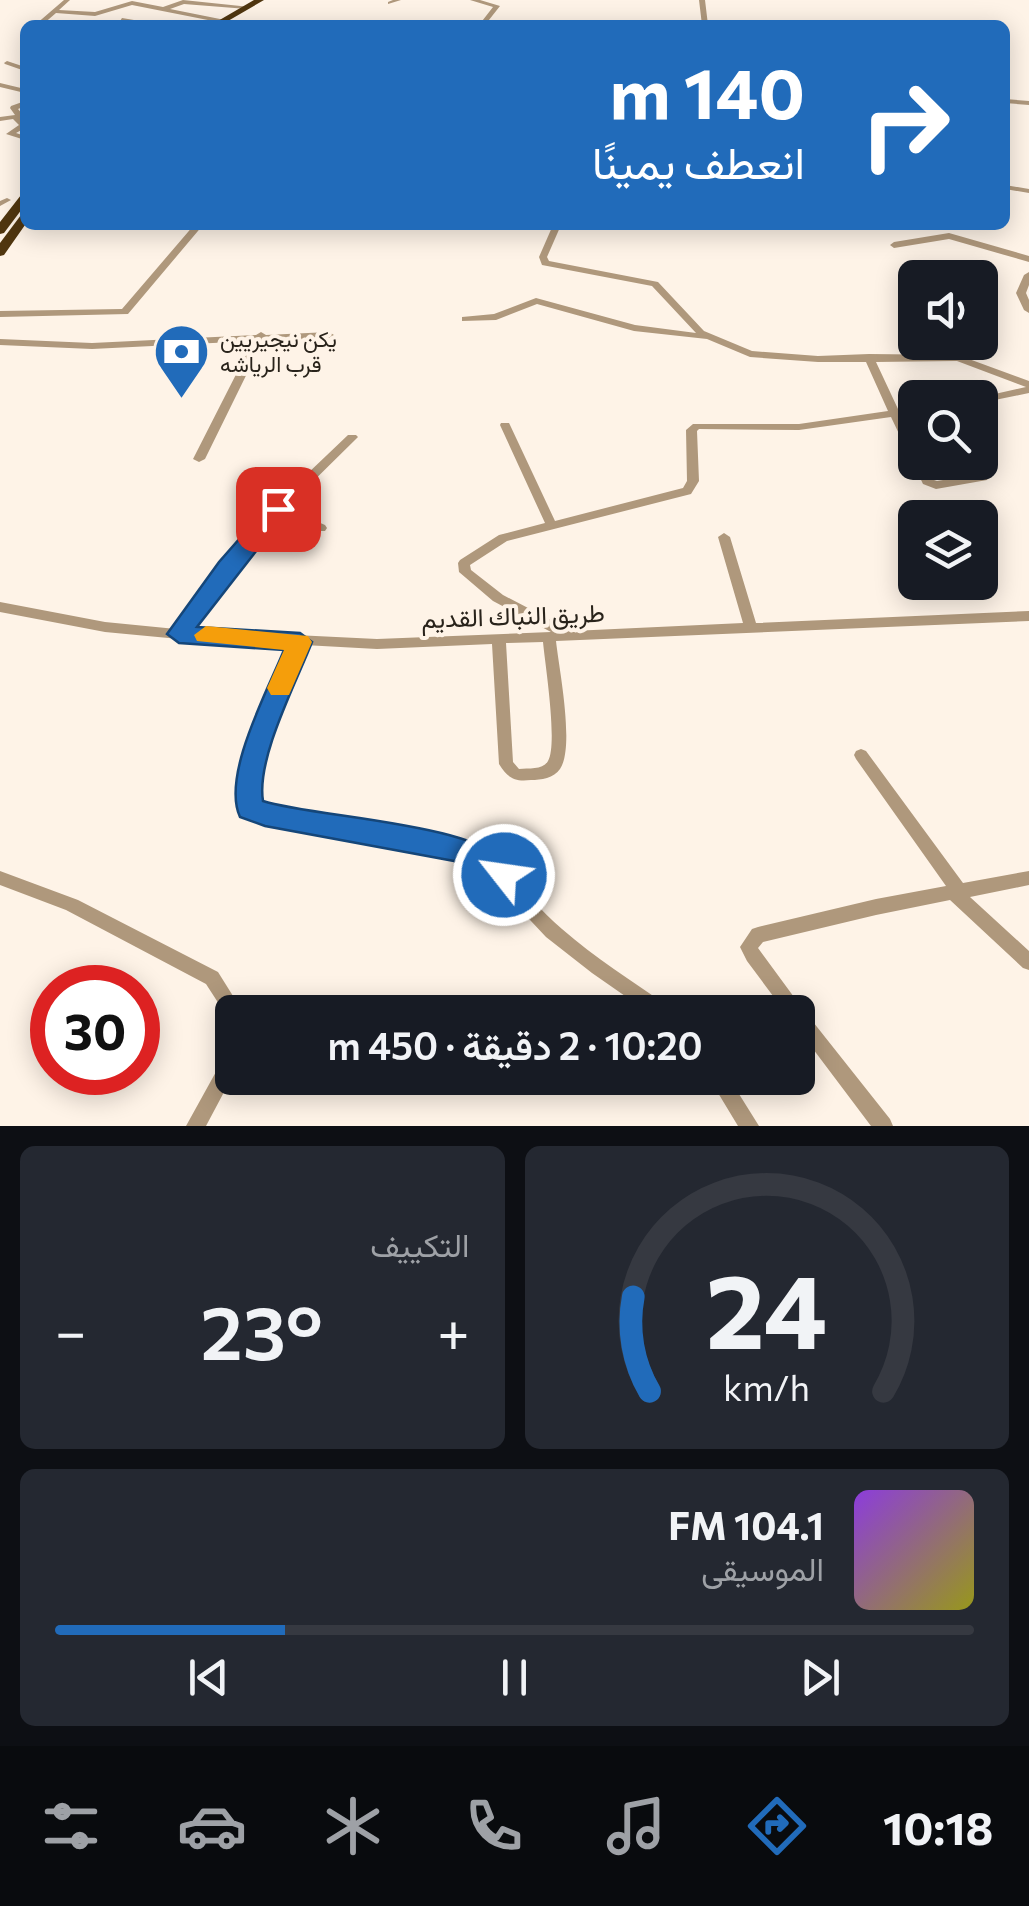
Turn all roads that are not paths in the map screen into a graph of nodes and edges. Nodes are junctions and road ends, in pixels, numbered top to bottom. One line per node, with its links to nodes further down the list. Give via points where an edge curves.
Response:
1 (67, 0): 7 (street)
2 (260, 0): 5 (highway)
3 (270, 0): 11 (highway)
4 (473, 0): 12 (street, via 496,6)
5 (247, 7): 6 (street, via 183,2); 10 (highway)
6 (162, 10): 7 (street, via 132,3 95,14); 9 (street)
7 (56, 11): 8 (street)
8 (44, 20)
9 (204, 20)
10 (227, 20)
11 (229, 20)
12 (486, 20)
13 (7, 64): 14 (street)
14 (20, 68)
15 (20, 116): 17 (street)
16 (0, 119): 17 (street)
17 (16, 119): 18 (street)
18 (20, 122)
19 (20, 127): 20 (street, via 8,133)
20 (20, 137)
21 (20, 201): 22 (highway)
22 (2, 222)
23 (20, 224): 27 (highway)
24 (195, 230): 31 (street, via 125,312)
25 (555, 230): 35 (street, via 545,263 655,284)
26 (894, 245): 28 (street, via 949,236)
27 (0, 252)
28 (1029, 259)
29 (1029, 275): 30 (street, via 1021,293)
30 (1029, 310)
31 (0, 314)
32 (465, 319): 35 (street, via 496,317 536,301 634,328)
33 (262, 335): 34 (street); 36 (street, via 92,346); 45 (street)
34 (329, 335)
35 (706, 337): 37 (street, via 760,356)
36 (0, 342)
37 (869, 357): 38 (street, via 958,358); 40 (street)
38 (1029, 385): 39 (street)
39 (998, 394)
40 (894, 412): 41 (street); 42 (street); 49 (street, via 798,427 697,426 691,430 693,481 686,491)
41 (898, 412)
42 (898, 421)
43 (505, 424): 49 (street)
44 (352, 437): 48 (street)
45 (200, 459)
46 (926, 480): 47 (street)
47 (963, 480)
48 (278, 509): 50 (street); 55 (street)
49 (551, 524): 56 (street, via 484,546 464,563 465,572 498,598)
50 (321, 528)
51 (724, 537): 54 (street)
52 (0, 607): 55 (street, طريق النباك القديم)
53 (1029, 616): 54 (street, طريق النباك القديم)
54 (752, 628): 56 (street, طريق النباك القديم)
55 (179, 634): 59 (street, طريق النباك القديم)
56 (573, 637): 57 (street, طريق النباك القديم)
57 (549, 638): 58 (street, طريق النباك القديم); 58 (street, via 560,750 546,772 516,774 506,764)
58 (499, 641): 59 (street, طريق النباك القديم)
59 (300, 642): 66 (street, via 255,756 250,808 483,859 539,919)
60 (861, 755): 63 (street)
61 (0, 878): 65 (street, via 72,905 212,978)
62 (1029, 878): 63 (street)
63 (956, 892): 64 (street); 67 (street, via 758,935 749,947)
64 (1029, 962)
65 (223, 995)
66 (640, 995)
67 (782, 995)
68 (815, 1038): 73 (street)
69 (215, 1091): 71 (street)
70 (729, 1095): 72 (street)
71 (196, 1126)
72 (749, 1126)
73 (883, 1126)

